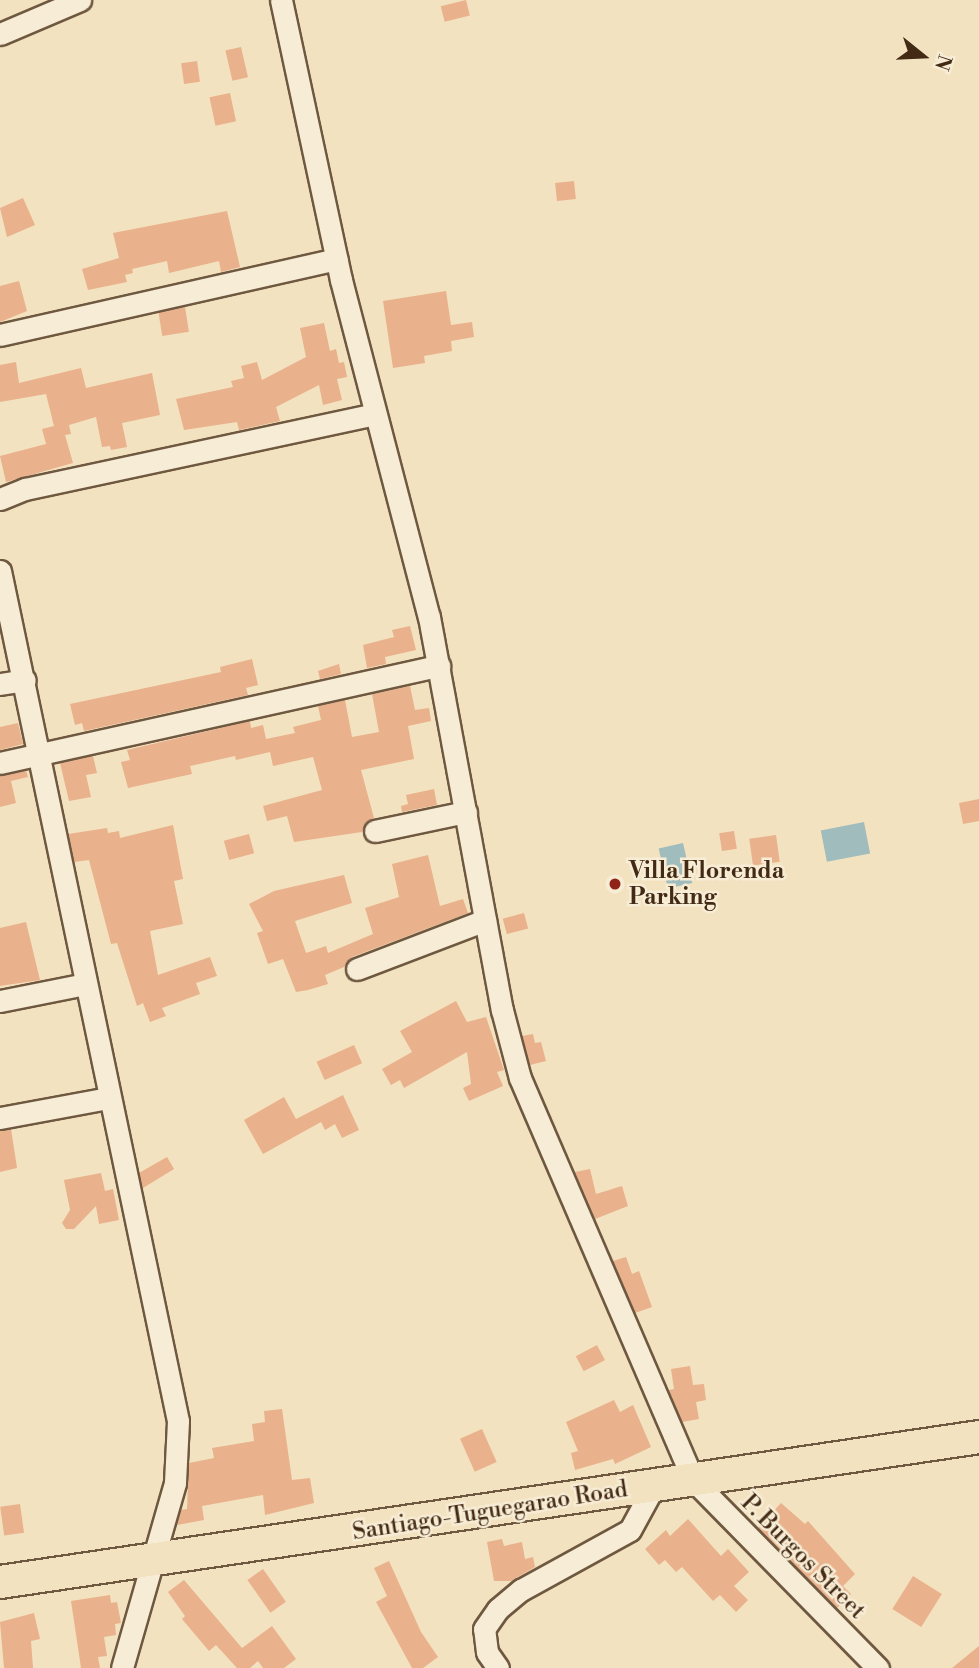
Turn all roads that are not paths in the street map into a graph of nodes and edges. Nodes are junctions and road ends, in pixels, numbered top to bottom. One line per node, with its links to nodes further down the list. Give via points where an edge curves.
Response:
1 (80, 0): 3 (street)
2 (281, 0): 4 (street)
3 (0, 34)
4 (337, 259): 5 (street); 6 (street)
5 (0, 335)
6 (374, 414): 7 (street, via 24,489); 9 (street)
7 (0, 499)
8 (0, 571): 10 (street)
9 (439, 666): 12 (street); 14 (street)
10 (25, 680): 11 (street); 12 (street)
11 (0, 684)
12 (41, 754): 13 (street); 18 (street)
13 (0, 763)
14 (466, 811): 15 (street); 16 (street)
15 (376, 831)
16 (485, 920): 17 (street); 23 (street, via 520,1078)
17 (358, 969)
18 (85, 984): 19 (street); 20 (street)
19 (0, 1002)
20 (108, 1098): 21 (street); 25 (street, via 178,1421 175,1483)
21 (0, 1118)
22 (979, 1437): 23 (highway, Santiago-Tuguegarao Road)
23 (692, 1480): 24 (highway, Santiago-Tuguegarao Road); 29 (street, P. Burgos Street)
24 (654, 1486): 25 (highway, Santiago-Tuguegarao Road); 28 (street, via 630,1530 521,1590 498,1609 484,1629 487,1652)
25 (153, 1561): 26 (highway, Santiago-Tuguegarao Road); 27 (street)
26 (0, 1582)
27 (122, 1668)
28 (498, 1668)
29 (878, 1668)

